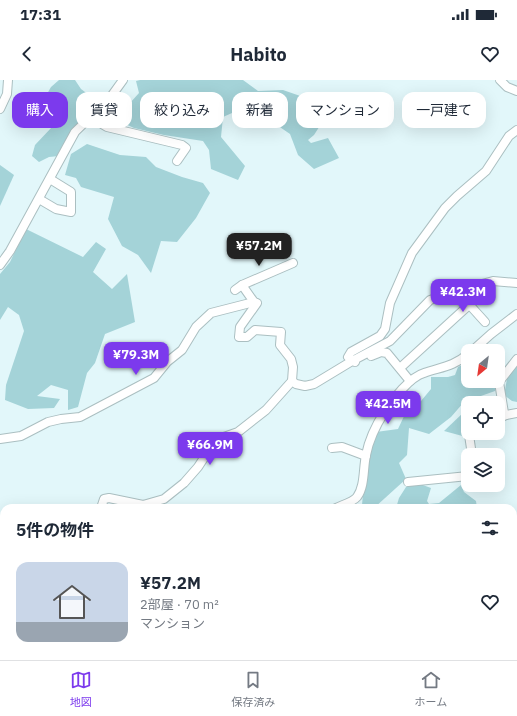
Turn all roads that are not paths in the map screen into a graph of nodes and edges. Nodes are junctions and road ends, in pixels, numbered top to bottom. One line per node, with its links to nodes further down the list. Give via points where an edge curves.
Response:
1 (8, 80): 6 (street, via 7,94)
2 (123, 80): 5 (street)
3 (500, 80): 4 (street, via 507,87)
4 (517, 91)
5 (114, 92)
6 (0, 109)
7 (79, 128): 11 (street)
8 (111, 128): 10 (street, via 182,145 186,148)
9 (517, 130): 25 (street, via 509,136 486,171 445,208 412,253 390,303 385,329 380,336 351,352 348,357)
10 (177, 161)
11 (50, 179): 12 (street); 12 (street, via 71,192 71,212)
12 (39, 199): 14 (street)
13 (294, 263): 16 (street)
14 (0, 265)
15 (517, 283): 18 (street, via 493,281)
16 (242, 285): 17 (street); 19 (street)
17 (235, 290)
18 (457, 291): 20 (street); 25 (street, via 430,300 390,341)
19 (254, 302): 28 (street, via 257,303 240,327 239,336 247,337 255,330 280,332 280,345 291,359 293,367); 32 (street, via 211,313 196,326 182,350 167,362 154,378 80,417 48,422 21,436)
20 (469, 305): 22 (street); 27 (street)
21 (517, 314): 23 (street)
22 (485, 322)
23 (479, 344)
24 (517, 359): 31 (street, via 499,382)
25 (352, 360): 27 (street, via 358,363 381,352 387,353); 28 (street, via 314,384 305,386)
26 (461, 360): 29 (street, via 446,368 422,373)
27 (400, 368): 29 (street)
28 (292, 381): 39 (street, via 266,410 238,432 213,444 198,467 164,499)
29 (410, 381): 34 (street, via 385,411 372,435)
30 (517, 413): 31 (street)
31 (506, 415)
32 (0, 439)
33 (332, 448): 34 (street, via 342,447)
34 (366, 456): 40 (street, via 361,489 356,499)
35 (461, 477): 36 (street)
36 (408, 482)
37 (102, 504): 38 (street, via 104,499 109,498)
38 (138, 504)
39 (146, 504)
40 (345, 504)

